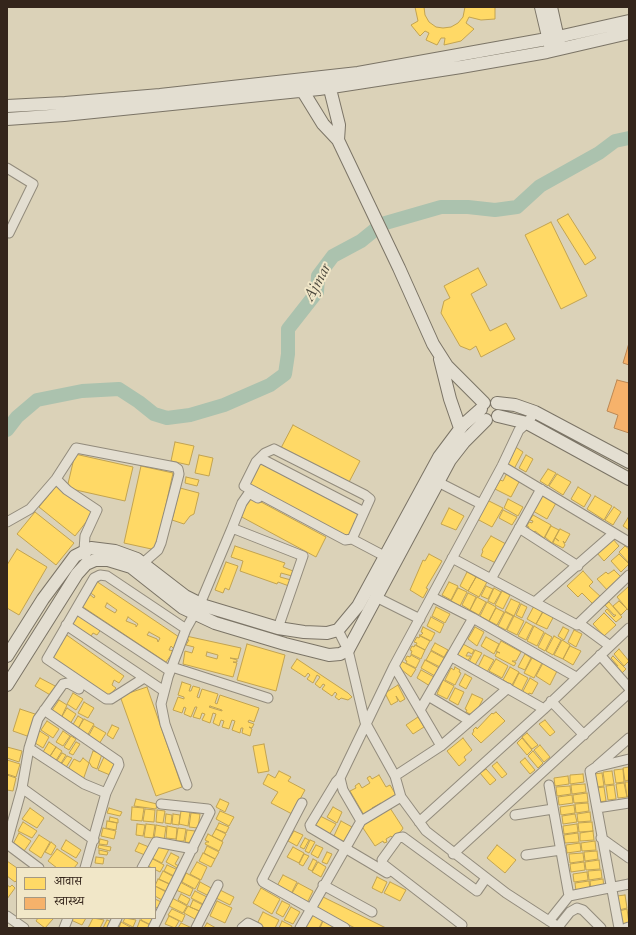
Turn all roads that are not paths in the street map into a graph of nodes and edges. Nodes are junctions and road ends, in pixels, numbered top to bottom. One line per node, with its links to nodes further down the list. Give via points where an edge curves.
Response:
1 (541, 7): 5 (street)
2 (551, 7): 5 (street)
3 (629, 21): 5 (street)
4 (629, 33): 5 (street)
5 (554, 43): 7 (street, via 461,67)
6 (296, 79): 7 (street); 8 (street); 9 (street, via 80,102)
7 (328, 82): 8 (street); 11 (street, via 339,125)
8 (302, 90): 10 (street); 11 (street, via 324,124)
9 (7, 106)
10 (7, 119)
11 (338, 140): 14 (street)
12 (7, 168): 13 (street, via 34,184 9,233)
13 (7, 232)
14 (439, 354): 16 (street); 20 (street)
15 (497, 403): 16 (street, via 490,401); 17 (street); 18 (street, via 500,409)
16 (483, 410): 18 (street, via 492,421); 20 (street); 26 (street)
17 (530, 410): 19 (street); 22 (street)
18 (498, 416): 19 (street)
19 (522, 424): 23 (street); 25 (street)
20 (460, 428): 39 (street, via 435,463)
21 (260, 458): 29 (street); 29 (street, via 274,449 365,495 370,499); 35 (street, via 244,486 345,540)
22 (629, 462)
23 (502, 466): 27 (street); 28 (street)
24 (56, 479): 30 (street, via 30,509); 37 (street, via 97,510 85,536); 42 (street, via 76,448 97,450 178,469 179,474 162,543)
25 (629, 479)
26 (438, 482): 28 (street); 39 (street)
27 (541, 489): 32 (street); 33 (street)
28 (481, 504): 38 (street)
29 (364, 512): 35 (street)
30 (7, 522)
31 (232, 528): 34 (street, via 248,493); 49 (street); 54 (street, via 303,556)
32 (519, 528): 41 (street); 44 (street)
33 (614, 533): 36 (street); 41 (street)
34 (326, 534)
35 (352, 539): 39 (street)
36 (629, 542)
37 (84, 550): 40 (street); 42 (street, via 102,548 125,553); 61 (street, via 76,556 43,600)
38 (452, 558): 44 (street); 46 (street)
39 (390, 559): 45 (street); 57 (street)
40 (87, 563): 42 (street, via 108,560); 67 (street, via 77,574)
41 (578, 566): 47 (street)
42 (145, 571): 49 (street, via 171,601)
43 (629, 575): 52 (street)
44 (491, 579): 47 (street)
45 (376, 597): 51 (street); 59 (street)
46 (432, 597): 50 (street); 51 (street)
47 (535, 602): 52 (street, via 575,624)
48 (76, 609): 53 (street); 56 (street, via 94,578 107,576); 64 (street)
49 (196, 609): 54 (street); 56 (street); 59 (street, via 251,634 329,655)
50 (473, 618): 62 (street); 65 (street)
51 (420, 619): 63 (street)
52 (580, 624): 58 (street)
53 (66, 625): 66 (street); 66 (street, via 47,656 50,663 106,700)
54 (278, 628): 57 (street, via 327,633)
55 (629, 628): 58 (street)
56 (186, 629): 64 (street)
57 (338, 630): 59 (street)
58 (610, 646): 60 (street)
59 (348, 650): 80 (street)
60 (600, 655): 65 (street); 69 (street)
61 (7, 656)
62 (452, 656): 68 (street); 73 (street)
63 (394, 666): 78 (street); 80 (street)
64 (171, 669): 71 (street); 74 (street)
65 (576, 677): 75 (street)
66 (144, 678): 71 (street)
67 (7, 685)
68 (508, 688): 76 (street); 79 (street)
69 (629, 688)
70 (79, 689): 77 (street, via 68,683 63,684)
71 (164, 691): 89 (street, via 161,704 165,724)
72 (629, 692): 81 (street)
73 (428, 696): 78 (street); 79 (street)
74 (268, 698)
75 (551, 701): 76 (street); 81 (street)
76 (544, 709): 101 (street)
77 (44, 710): 84 (street, via 38,719); 92 (street, via 118,761)
78 (420, 710): 83 (street)
79 (470, 721): 83 (street)
80 (366, 722): 87 (street); 88 (street)
81 (584, 735): 108 (street)
82 (629, 738): 86 (street)
83 (441, 746): 87 (street)
84 (29, 748): 91 (street); 92 (street, via 78,780)
85 (629, 759): 86 (street)
86 (596, 766): 98 (street, via 590,771)
87 (395, 776): 93 (street)
88 (340, 778): 100 (street, via 343,790); 105 (street, via 310,826)
89 (187, 785)
90 (549, 785): 97 (street)
91 (22, 788): 103 (street); 104 (street)
92 (106, 793): 103 (street)
93 (401, 797): 100 (street); 101 (street)
94 (302, 803): 123 (street, via 262,880 264,884)
95 (629, 803): 98 (street)
96 (161, 804): 106 (street, via 210,810)
97 (553, 808): 99 (street); 107 (street)
98 (597, 808): 102 (street)
99 (515, 815)
100 (361, 821): 105 (street)
101 (419, 822): 108 (street)
102 (602, 838): 110 (street); 121 (street)
103 (94, 840): 113 (street)
104 (7, 843): 112 (street)
105 (344, 848): 115 (street); 120 (street)
106 (193, 849): 114 (street, via 156,842); 133 (street)
107 (561, 850): 109 (street); 122 (street)
108 (453, 854): 111 (street)
109 (526, 855)
110 (629, 858)
111 (469, 866): 116 (street); 117 (street)
112 (38, 867)
113 (85, 867)
114 (143, 867)
115 (392, 876)
116 (459, 878): 117 (street, via 480,893); 128 (street, via 403,837 398,838 382,860 383,864)
117 (486, 878): 127 (street)
118 (629, 884): 121 (street)
119 (218, 885): 134 (street)
120 (323, 885): 123 (street); 124 (street)
121 (611, 888): 122 (street); 140 (street)
122 (569, 896): 127 (street)
123 (310, 908): 137 (street); 138 (street)
124 (372, 912)
125 (7, 916): 131 (street)
126 (116, 919): 132 (street)
127 (549, 921): 129 (street)
128 (462, 925)
129 (559, 927): 139 (street, via 570,912 577,908 584,910)
130 (629, 927): 141 (street)
131 (24, 928)
132 (112, 928)
133 (153, 928)
134 (196, 928)
135 (242, 928): 136 (street, via 248,923)
136 (258, 928)
137 (300, 928)
138 (345, 928)
139 (601, 928)
140 (619, 928)
141 (626, 928)

